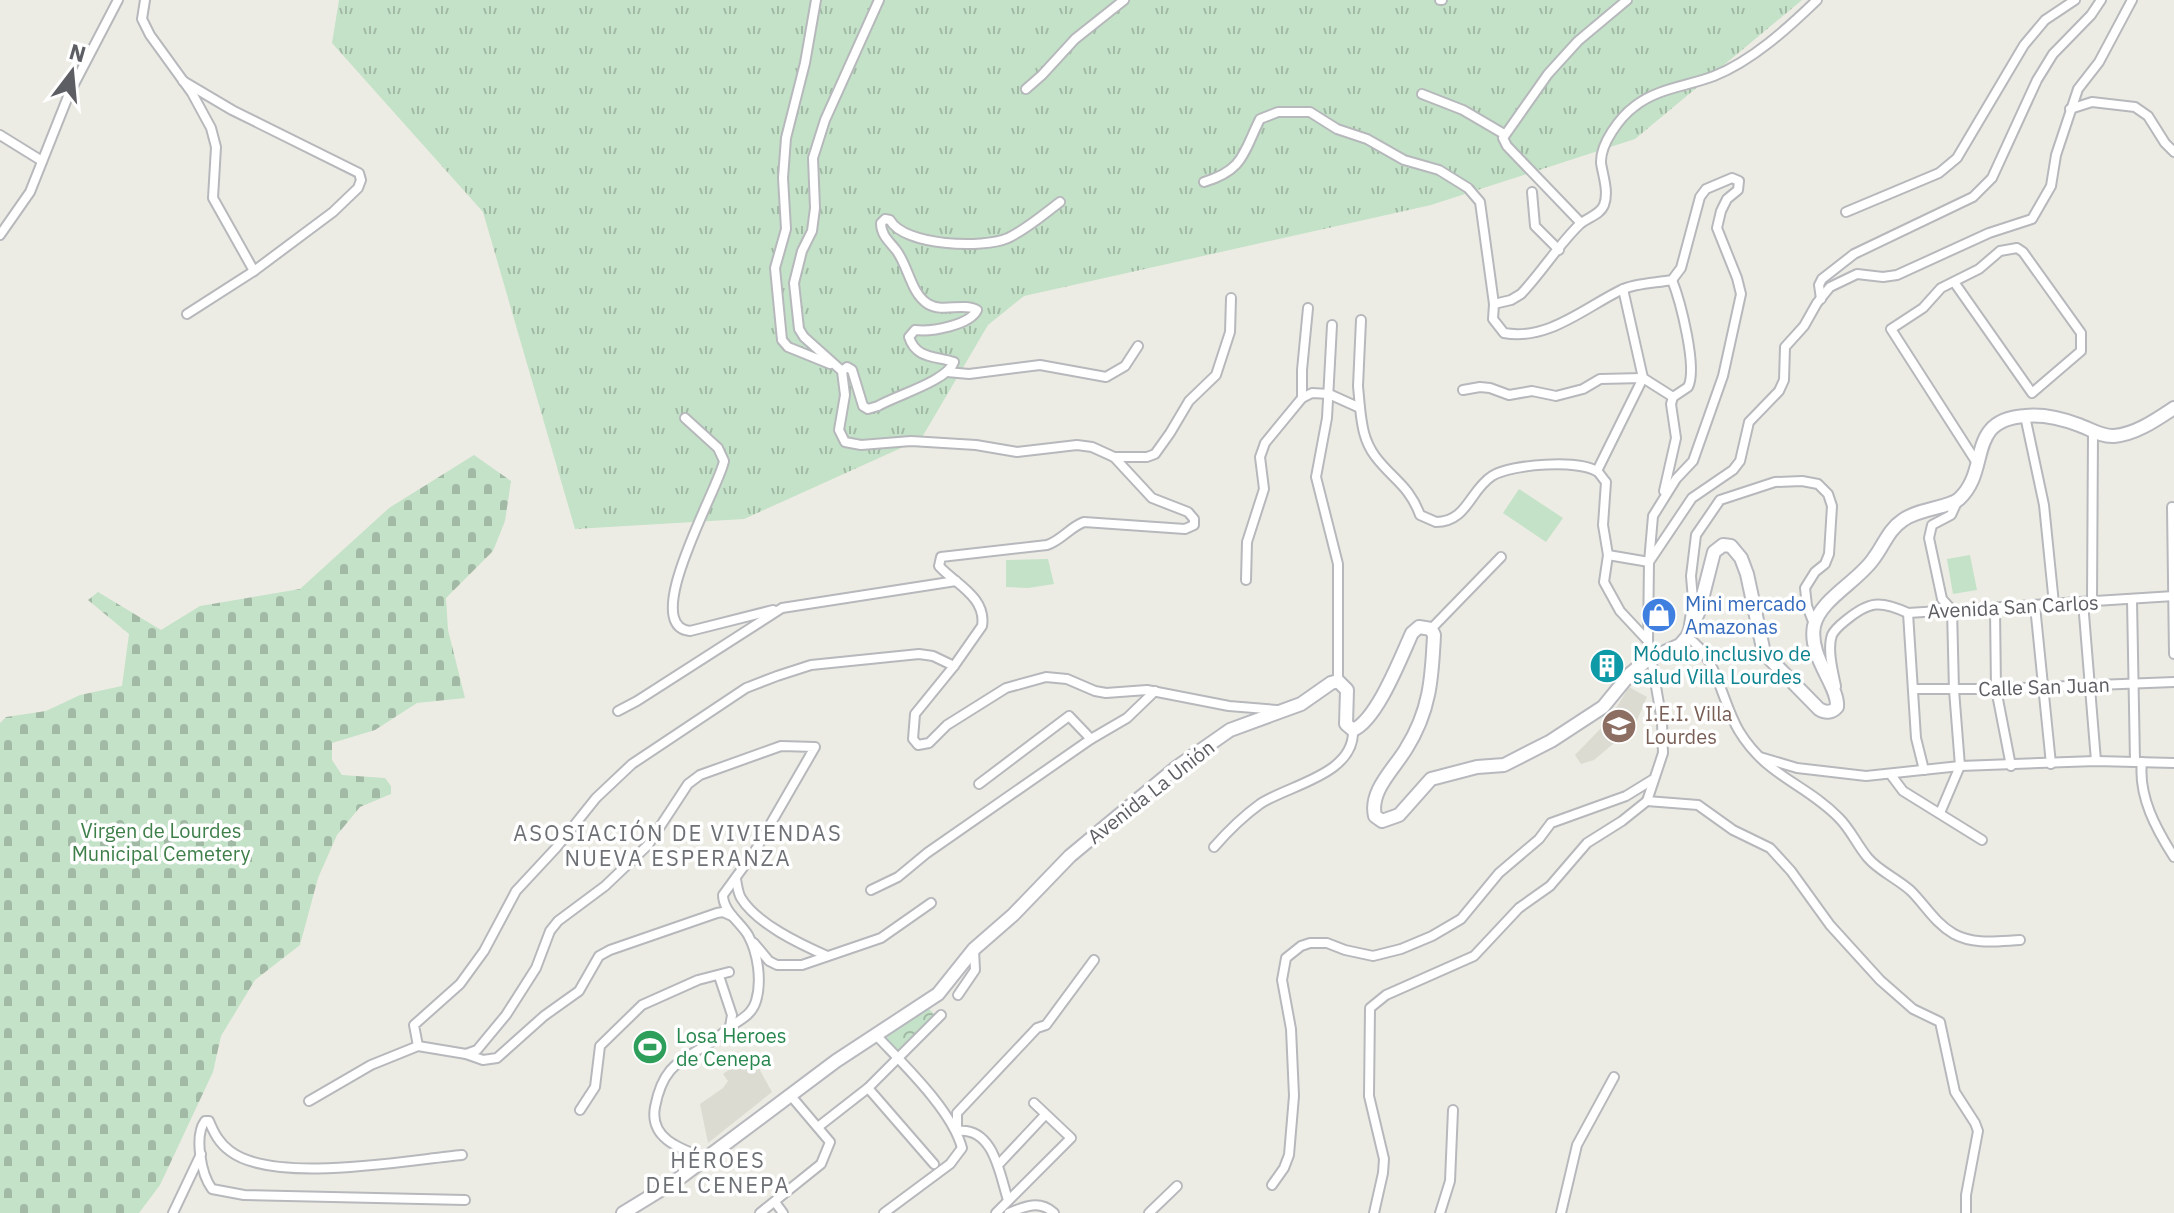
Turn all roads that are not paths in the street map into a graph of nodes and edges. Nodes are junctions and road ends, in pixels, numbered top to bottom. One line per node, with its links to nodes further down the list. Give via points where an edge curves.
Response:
1 (118, 0): 18 (street, via 69,94)
2 (145, 0): 11 (street, via 142,19)
3 (816, 0): 38 (street, via 786,138 786,229 775,268 782,340)
4 (879, 0): 38 (street, via 813,158 812,231 794,283 799,329)
5 (1124, 0): 12 (street, via 1075,39)
6 (1627, 0): 15 (street, via 1578,41)
7 (1817, 0): 23 (street, via 1790,26 1715,76 1675,86 1635,105 1611,134 1601,158 1604,204)
8 (2075, 0): 22 (street, via 2045,20 2024,45 1957,158 1939,173)
9 (2101, 0): 31 (street, via 2037,80 1992,178 1973,197 1854,254 1822,279)
10 (2132, 0): 14 (street)
11 (183, 81): 26 (street, via 211,128 216,147 213,198); 26 (street, via 359,173 358,188 333,212)
12 (1026, 89)
13 (1422, 94): 15 (street)
14 (2070, 109): 17 (street, via 2092,102 2135,107); 31 (street, via 2051,186 2032,219 1897,275 1846,277)
15 (1504, 134): 23 (street, via 1507,146)
16 (0, 135): 18 (street)
17 (2174, 152)
18 (42, 161): 24 (street, via 30,192)
19 (1204, 182): 32 (street, via 1234,169 1260,119 1268,114 1300,110 1319,116 1404,160 1439,170 1475,194)
20 (1532, 192): 25 (street, via 1535,226)
21 (1060, 202): 39 (street, via 1006,239 988,242 915,238 894,228 890,220 881,223 919,296 940,308 977,310 966,321 915,330 909,337 919,353 953,361)
22 (1846, 212)
23 (1581, 223): 25 (street)
24 (0, 235)
25 (1559, 250): 32 (street, via 1521,294)
26 (254, 271): 34 (street)
27 (1672, 280): 29 (street); 43 (street, via 1692,372 1688,387); 53 (street, via 1681,268 1700,197 1706,189 1737,179 1738,190 1721,211 1717,228 1741,294 1723,376 1696,453)
28 (1954, 282): 28 (street, via 2000,251 2017,248 2077,326 2081,351 2032,393); 51 (street, via 1891,329)
29 (1623, 289): 32 (street, via 1538,333 1519,336 1497,327); 40 (street)
30 (1231, 298): 50 (street, via 1230,332 1216,375 1189,401 1155,454)
31 (1821, 299): 58 (street, via 1785,347 1784,380 1749,422 1740,461 1692,498)
32 (1494, 304)
33 (1308, 308): 44 (street)
34 (187, 314)
35 (1361, 320): 45 (street)
36 (1332, 325): 42 (street)
37 (1138, 346): 39 (street, via 1125,366 1106,377 1040,365)
38 (838, 368): 39 (street, via 852,370 861,403 868,409); 50 (street, via 845,395 839,430 852,444 911,441 1017,452 1077,445)
39 (947, 372)
40 (1643, 378): 41 (street, via 1600,379 1556,396 1532,391 1509,395 1480,387); 43 (street); 52 (street)
41 (1463, 390)
42 (1329, 394): 44 (street); 45 (street); 77 (street, via 1316,477 1338,564)
43 (1673, 397): 53 (street, via 1676,438)
44 (1302, 398): 59 (street, via 1265,443 1260,457 1264,489 1247,542)
45 (1360, 408): 52 (street, via 1364,435 1375,456 1413,497 1420,515 1436,522 1456,517 1491,476 1516,468 1568,464)
46 (2174, 408): 49 (main road, via 2138,430 2112,437)
47 (2025, 416): 49 (main road, via 2046,416); 51 (main road, via 2001,420 1987,432); 64 (street, via 2044,505)
48 (685, 418): 66 (street, via 718,448 724,461 679,568 673,600 677,626 690,631)
49 (2093, 432): 63 (street)
50 (1113, 457): 60 (street, via 1152,498 1188,512 1194,525 1185,529 1084,522 1047,545 943,555 939,566)
51 (1977, 463): 54 (main road)
52 (1597, 471): 56 (street, via 1606,482 1603,525)
53 (1663, 496): 58 (street, via 1653,516)
54 (1957, 502): 68 (street, via 1954,512 1932,525 1929,538 1942,599); 70 (main road, via 1901,520)
55 (2172, 507): 61 (street)
56 (1608, 555): 58 (street); 73 (street, via 1608,593)
57 (1501, 557): 71 (street)
58 (1649, 562): 73 (street)
59 (1246, 580)
60 (956, 581): 66 (street); 76 (street, via 968,589 983,618)
61 (2174, 596): 62 (street, Avenida San Carlos); 74 (street)
62 (2132, 600): 63 (street, Avenida San Carlos); 80 (street)
63 (2087, 602): 64 (street, Avenida San Carlos); 79 (street)
64 (2054, 604): 65 (street, Avenida San Carlos)
65 (2035, 606): 67 (street, Avenida San Carlos); 81 (street)
66 (782, 608): 88 (street)
67 (1995, 609): 68 (street, Avenida San Carlos); 83 (street)
68 (1952, 610): 69 (street, Avenida San Carlos); 84 (street)
69 (1908, 613): 82 (street); 86 (street, Avenida San Carlos, via 1873,603 1837,628 1831,644)
70 (1815, 625): 72 (street, via 1805,588 1829,554 1832,506 1818,484 1775,482 1720,500 1696,535); 86 (main road, via 1818,659)
71 (1431, 629): 75 (main road, via 1431,690 1421,720 1374,804 1375,816 1382,821 1399,815 1431,779 1504,765 1551,741 1603,707); 89 (main road, via 1419,627 1412,633 1372,713)
72 (1687, 637): 75 (main road); 86 (main road, via 1714,552 1731,546 1747,574 1764,653 1820,710 1836,709); 91 (street, via 1703,649 1739,731)
73 (1648, 641): 75 (street)
74 (2174, 654)
75 (1651, 658): 100 (street, via 1663,753)
76 (954, 666): 85 (street, via 915,714 913,739 918,745 929,743 947,725 1006,688 1046,677 1106,693); 122 (street, via 933,656 900,654 788,672 746,688 632,764 516,891 460,984 414,1025)
77 (1338, 681): 87 (main road, Avenida La Unión); 89 (main road, via 1347,690 1345,719)
78 (2174, 682): 80 (street, Calle San Juan)
79 (2090, 684): 80 (street, Calle San Juan); 81 (street, Calle San Juan); 92 (street)
80 (2132, 684): 93 (street)
81 (2043, 686): 83 (street, Calle San Juan); 95 (street)
82 (1913, 689): 84 (street, Calle San Juan); 98 (street)
83 (1996, 689): 84 (street, Calle San Juan); 97 (street)
84 (1954, 690): 96 (street)
85 (1155, 691): 87 (street, via 1229,706); 90 (street, via 1127,718)
86 (1838, 698)
87 (1285, 710): 113 (main road, Avenida La Unión, via 1230,730 1177,767 1070,856)
88 (618, 711)
89 (1353, 730): 105 (street, via 1350,748 1336,765 1262,802)
90 (1091, 739): 101 (street, via 1069,716); 108 (street, via 898,877)
91 (1759, 757): 99 (street, via 1797,768); 112 (street, via 1828,807 1873,864 1913,892 1954,934 1984,942)
92 (2096, 761): 93 (street); 95 (street)
93 (2139, 762): 94 (street); 106 (street, via 2143,793)
94 (2174, 763)
95 (2051, 764): 97 (street)
96 (1960, 766): 97 (street); 98 (street); 103 (street)
97 (2011, 766)
98 (1924, 770): 99 (street)
99 (1891, 775): 103 (street, via 1903,791)
100 (1653, 780): 102 (street); 140 (street, via 1626,796 1551,823 1461,919 1432,936 1373,956 1310,943 1286,958 1282,980 1294,1096 1289,1155)
101 (979, 784)
102 (1647, 801): 154 (street, via 1587,843 1550,886 1519,908 1474,956 1386,995 1370,1008 1369,1096 1384,1159); 157 (street, via 1698,805 1770,848 1880,980 1913,1009 1940,1022 1955,1092 1978,1131)
103 (1940, 813): 104 (street)
104 (1982, 840)
105 (1214, 847)
106 (2174, 857)
107 (736, 879): 110 (street, via 723,895); 114 (street, via 740,897 752,911); 123 (street, via 815,747 781,746 688,784 648,845 558,921 506,1015 477,1050)
108 (871, 890)
109 (931, 903): 114 (street, via 881,938)
110 (733, 916): 111 (street); 123 (street, via 717,913 610,950 599,956 579,991 502,1055 483,1060)
111 (748, 936): 114 (street, via 777,965 802,965); 120 (street, via 758,964 757,999 746,1018)
112 (2020, 940)
113 (974, 949): 118 (street, via 975,970); 121 (main road, Avenida La Unión, via 938,994)
114 (827, 956)
115 (1094, 960): 134 (street, via 1046,1025 1037,1028 961,1109)
116 (729, 972): 117 (street)
117 (719, 976): 120 (street, via 732,1015); 130 (street, via 642,1005 604,1041 595,1087)
118 (958, 995)
119 (941, 1015): 124 (street)
120 (730, 1027): 137 (street, via 673,1067 656,1103 653,1119 662,1135 674,1147)
121 (875, 1034): 124 (street); 127 (main road, Avenida La Unión)
122 (418, 1046): 123 (street); 128 (street, via 371,1065)
123 (466, 1054)
124 (898, 1060): 126 (street); 134 (street)
125 (1614, 1077): 156 (street, via 1577,1145)
126 (868, 1088): 133 (street); 138 (street)
127 (791, 1096): 133 (street); 137 (main road, Avenida La Unión)
128 (309, 1101)
129 (1034, 1103): 132 (street)
130 (580, 1110)
131 (1453, 1110): 155 (street, via 1450,1181)
132 (1045, 1115): 139 (street); 143 (street, via 1071,1138)
133 (818, 1127): 144 (street, via 830,1142 826,1158)
134 (957, 1131): 139 (street, via 990,1147); 149 (street, via 962,1148 958,1155)
135 (201, 1154): 136 (street, via 201,1126 209,1121 231,1152 270,1166 314,1169); 142 (street, via 208,1183 226,1192); 145 (street)
136 (462, 1155)
137 (705, 1158): 146 (main road, Avenida La Unión)
138 (934, 1164)
139 (999, 1164): 143 (street)
140 (1272, 1185)
141 (1177, 1186): 153 (street)
142 (465, 1200)
143 (1008, 1200): 150 (street)
144 (775, 1202): 147 (street); 148 (street)
145 (173, 1213)
146 (623, 1213)
147 (760, 1213)
148 (783, 1213)
149 (884, 1213)
150 (996, 1213)
151 (1009, 1213): 152 (street, via 1031,1205)
152 (1054, 1213)
153 (1149, 1213)
154 (1374, 1213)
155 (1440, 1213)
156 (1561, 1213)
157 (1966, 1213)

